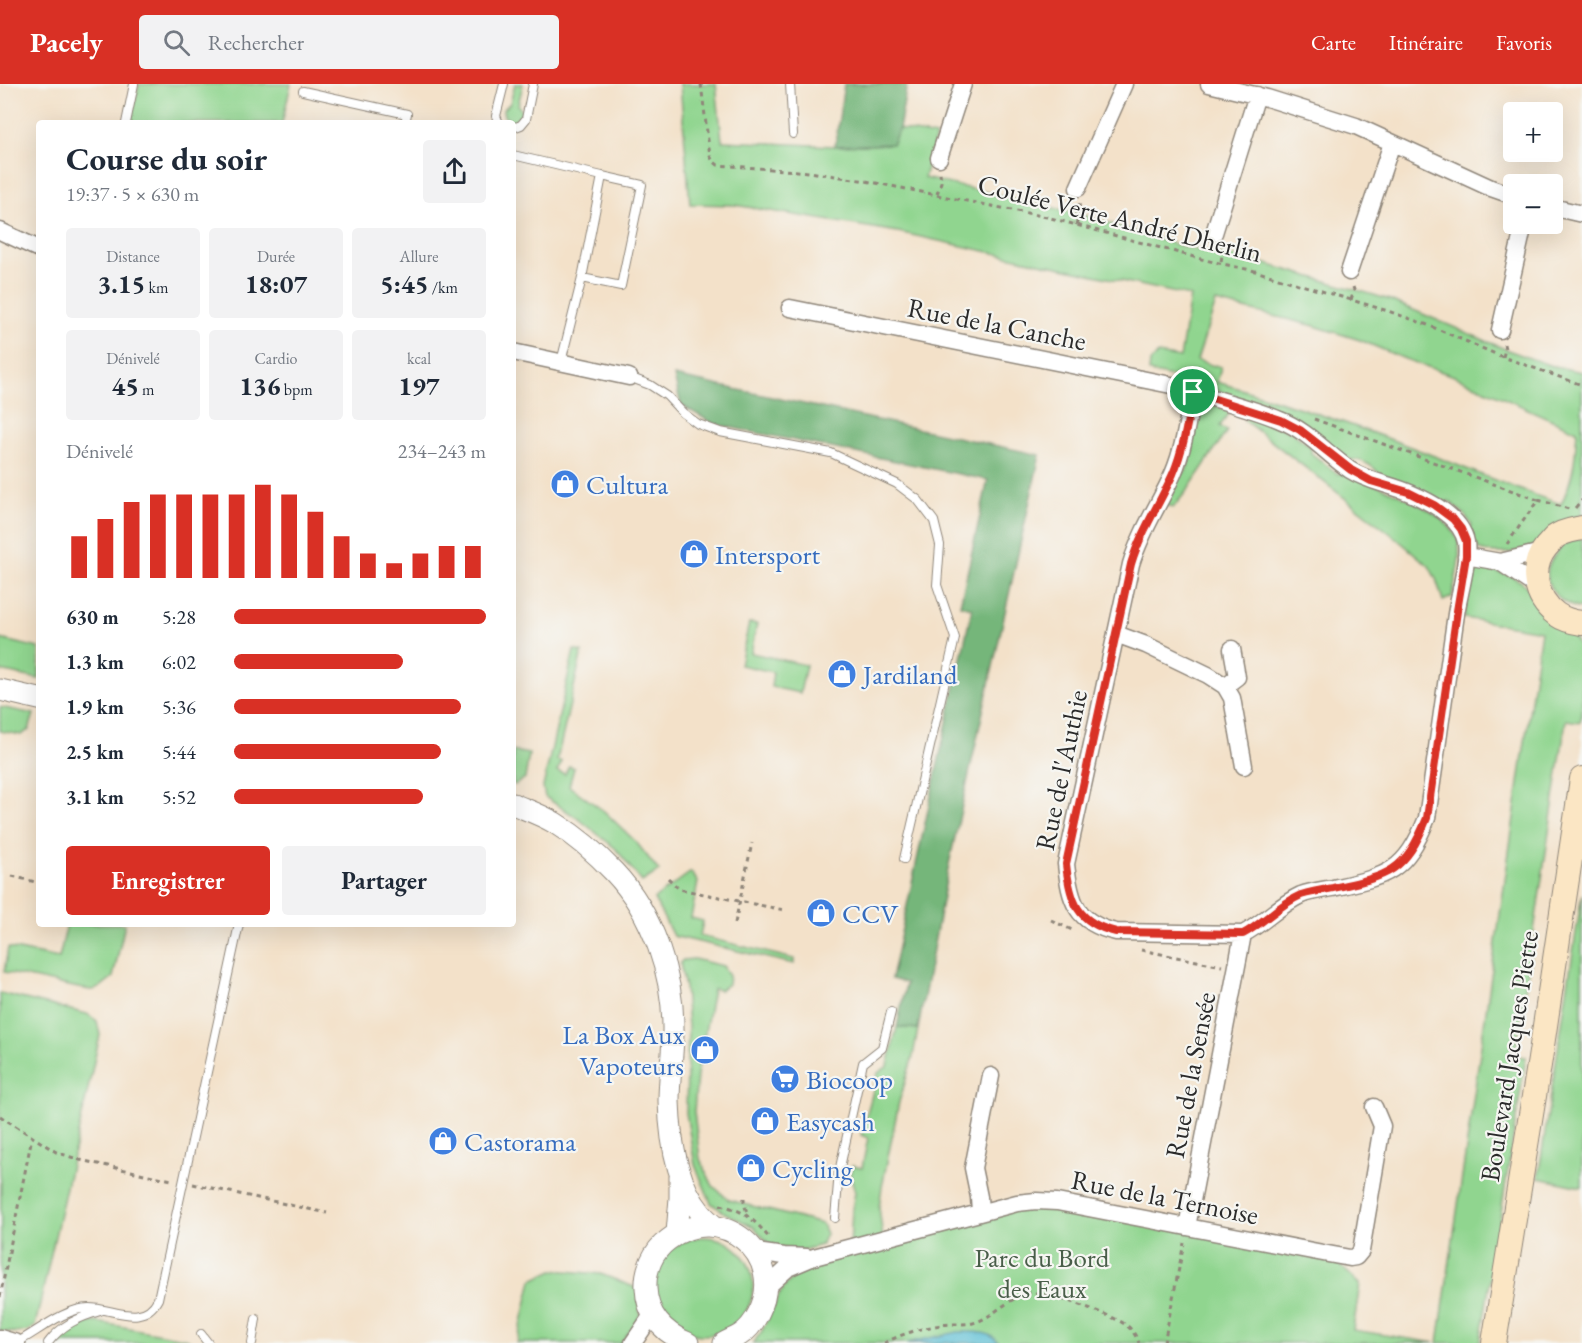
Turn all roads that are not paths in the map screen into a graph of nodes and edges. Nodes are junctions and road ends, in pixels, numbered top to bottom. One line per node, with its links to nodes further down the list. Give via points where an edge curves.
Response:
1 (134, 84): 10 (lane)
2 (504, 84): 12 (lane)
3 (533, 84): 13 (lane, via 526,119)
4 (790, 84): 14 (lane)
5 (963, 84): 17 (street)
6 (1124, 84): 19 (street)
7 (1209, 84): 9 (street)
8 (303, 91): 11 (lane, via 407,114)
9 (1257, 95): 15 (street, via 1356,126); 24 (street)
10 (127, 120)
11 (406, 120)
12 (498, 120)
13 (516, 127)
14 (793, 134)
15 (1392, 143): 20 (street); 27 (street)
16 (516, 156): 18 (lane)
17 (939, 158)
18 (602, 176): 28 (lane); 28 (lane, via 642,185 621,286)
19 (1078, 188)
20 (1503, 192)
21 (1563, 210): 22 (street)
22 (1582, 214)
23 (0, 231): 26 (street)
24 (1214, 233)
25 (1522, 234): 30 (street)
26 (36, 248)
27 (1349, 272)
28 (582, 278): 32 (lane)
29 (790, 308): 34 (street, Rue de la Canche)
30 (1500, 330)
31 (516, 353): 32 (street)
32 (561, 362): 33 (street)
33 (629, 377): 49 (lane, via 667,396 699,424 720,432 831,453 897,484 918,500 934,521 940,545 937,585 955,638)
34 (1193, 392): 37 (street, via 1281,420 1351,470 1434,505 1461,529); 41 (street, Rue de l'Authie, via 1173,473 1136,547)
35 (1582, 528): 36 (main road, via 1555,537)
36 (1542, 552): 38 (street); 39 (main road, via 1535,576)
37 (1466, 556): 38 (street); 51 (street, via 1427,818 1419,838 1393,870 1372,879 1303,894)
38 (1500, 562): 39 (street)
39 (1537, 587): 40 (main road, via 1545,604)
40 (1579, 629)
41 (1116, 634): 43 (street); 51 (street, Rue de l'Authie, via 1066,864 1068,887 1084,917 1100,928 1116,932)
42 (1232, 649): 43 (street, via 1237,677)
43 (1225, 686): 46 (street, via 1232,698)
44 (0, 690): 45 (street)
45 (36, 698)
46 (1244, 766)
47 (1582, 779): 76 (main road, Boulevard Jacques Piette)
48 (516, 805): 55 (street, via 552,821 595,854 634,898 652,933 672,1005 669,1100)
49 (904, 859)
50 (238, 927): 64 (lane, via 158,1299 147,1312 131,1315)
51 (1243, 934): 59 (street, Rue de la Sensée)
52 (891, 1012): 57 (lane, via 882,1048 863,1062 839,1172)
53 (990, 1076): 56 (street, via 973,1168)
54 (1374, 1107): 59 (street, Rue de la Ternoise, via 1382,1126 1361,1251 1356,1257)
55 (679, 1171): 58 (street, via 694,1203); 60 (street)
56 (980, 1212): 59 (street, Rue de la Ternoise, via 1017,1203 1058,1202); 62 (street, Rue de la Ternoise)
57 (835, 1218)
58 (714, 1226): 60 (street); 61 (street, via 740,1236)
59 (1186, 1232)
60 (677, 1233): 65 (street, via 655,1253 649,1267 646,1295)
61 (756, 1252): 62 (street, Rue de la Ternoise); 63 (street, via 764,1269)
62 (814, 1257): 63 (street, Rue de la Ternoise, via 788,1268)
63 (766, 1288): 69 (street, via 754,1321)
64 (103, 1311): 71 (lane, via 88,1308 64,1315); 72 (lane, via 75,1320)
65 (652, 1315): 70 (street); 75 (street)
66 (256, 1319): 74 (lane)
67 (201, 1334): 73 (lane)
68 (0, 1338): 71 (street)
69 (735, 1340)
70 (676, 1341)
71 (17, 1343)
72 (48, 1343)
73 (208, 1343)
74 (252, 1343)
75 (633, 1343)
76 (1494, 1343)

